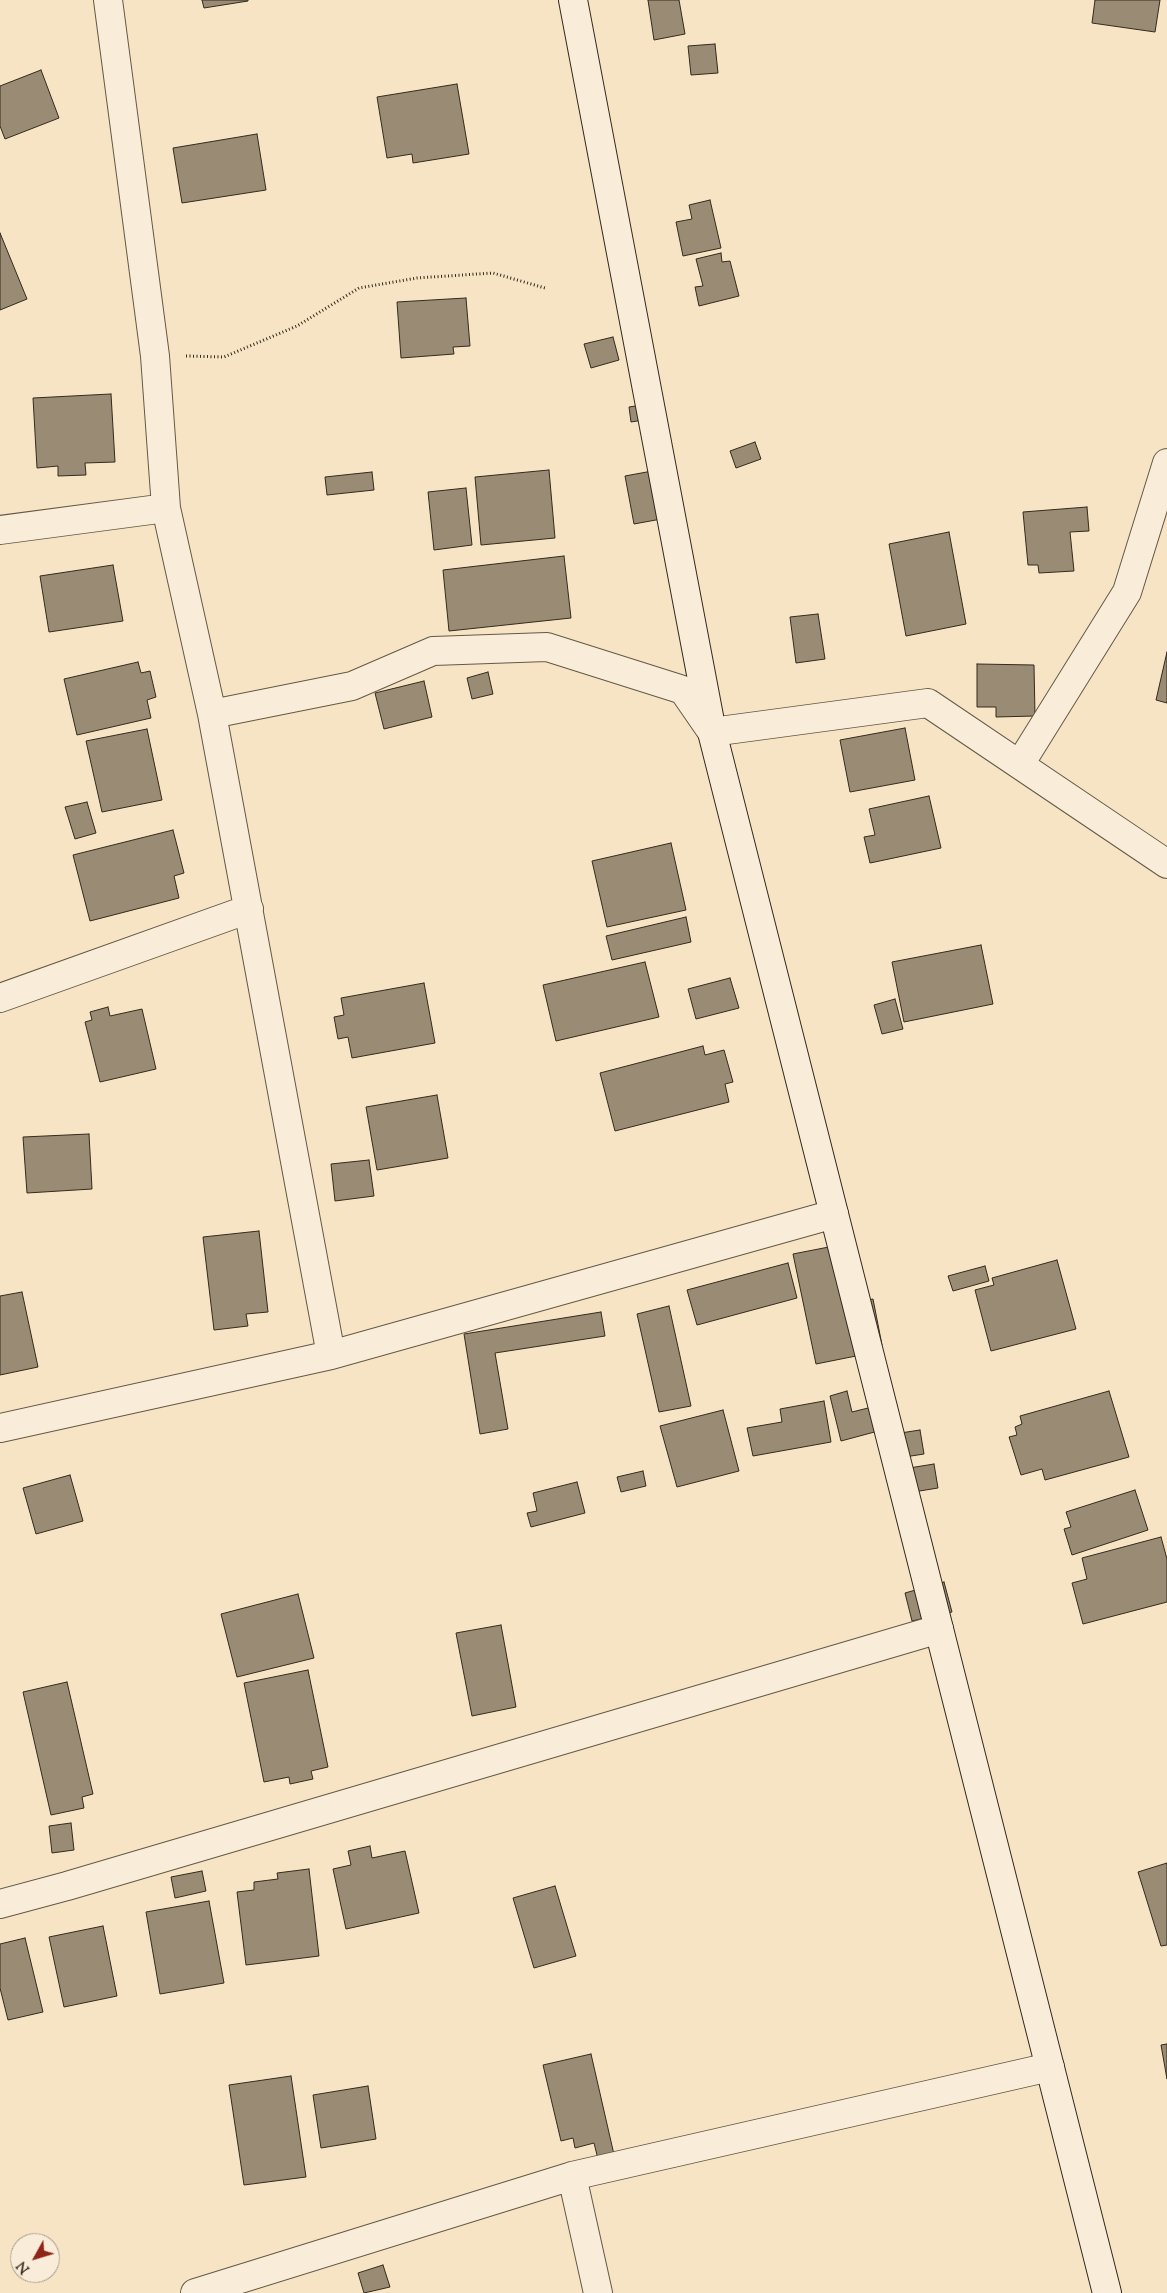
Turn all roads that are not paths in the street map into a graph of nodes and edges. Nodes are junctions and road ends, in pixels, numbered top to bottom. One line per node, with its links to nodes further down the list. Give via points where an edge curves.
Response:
1 (108, 0): 4 (street, via 155,356)
2 (572, 0): 7 (street)
3 (1167, 463): 8 (street, via 1127,592)
4 (166, 508): 5 (street); 6 (street)
5 (0, 530)
6 (212, 714): 7 (street, via 352,686 433,651 547,647 683,690); 10 (street)
7 (712, 732): 8 (street, via 928,703); 12 (street)
8 (1020, 764): 9 (street)
9 (1167, 864)
10 (249, 910): 11 (street); 13 (street)
11 (0, 998)
12 (834, 1214): 13 (street); 15 (street)
13 (331, 1355): 14 (street)
14 (0, 1428)
15 (939, 1629): 16 (street); 17 (street)
16 (0, 1904)
17 (1050, 2067): 18 (street); 21 (street)
18 (572, 2176): 19 (street); 20 (street)
19 (195, 2293)
20 (598, 2293)
21 (1107, 2293)

